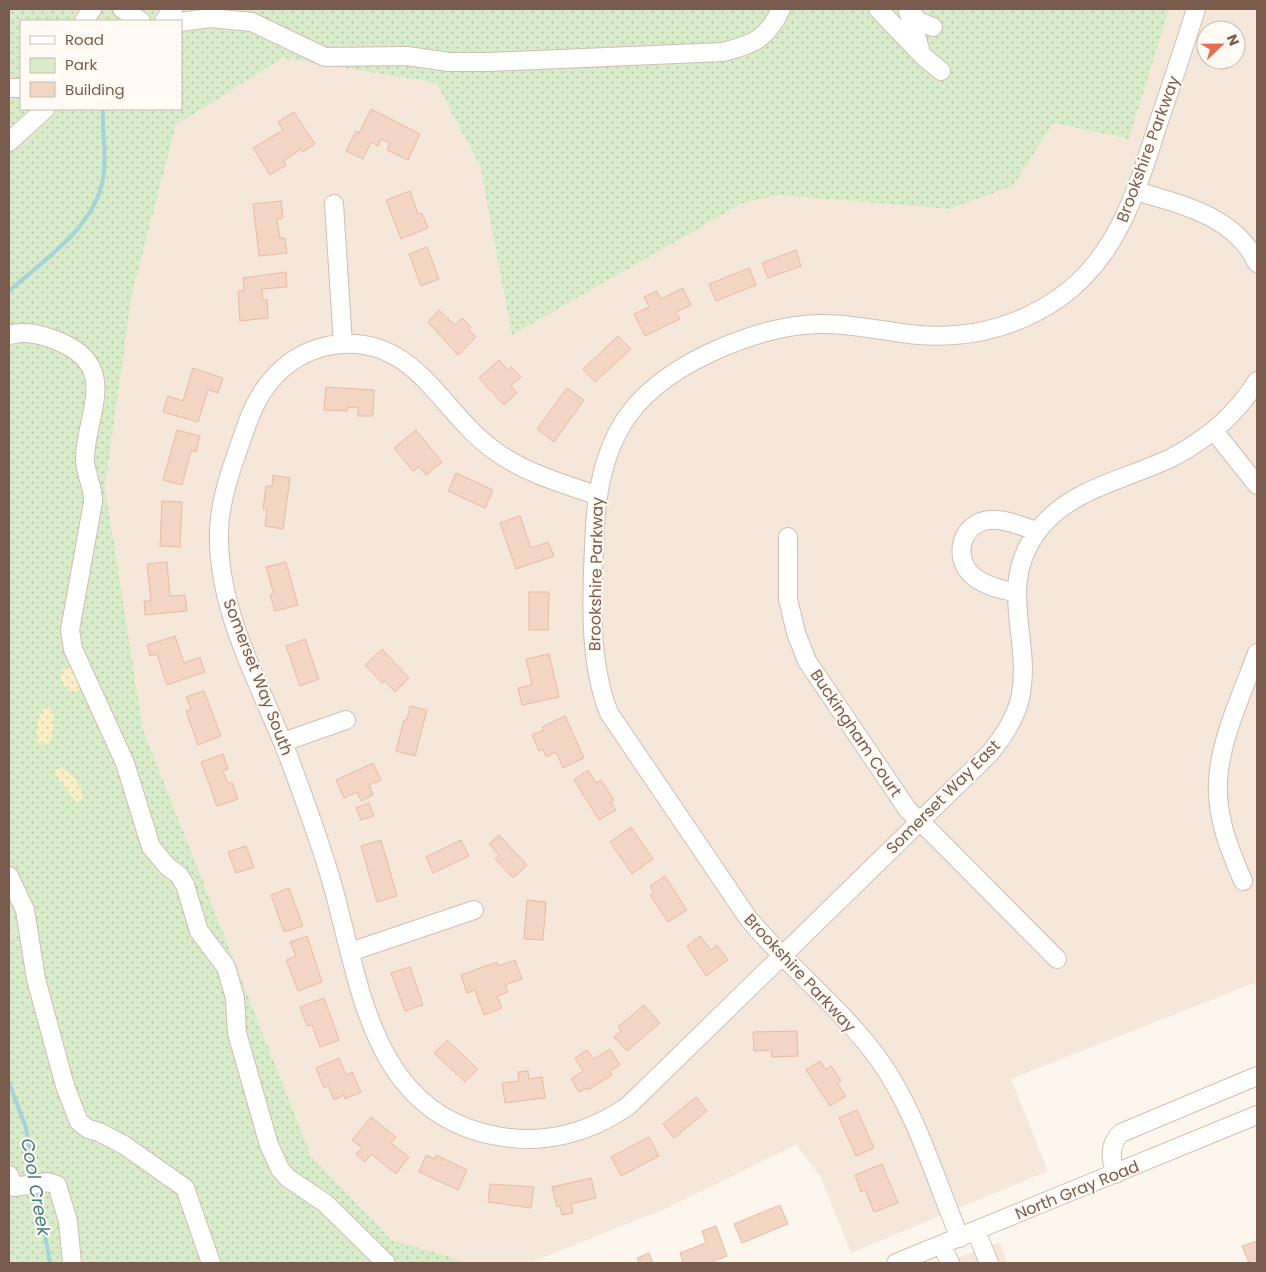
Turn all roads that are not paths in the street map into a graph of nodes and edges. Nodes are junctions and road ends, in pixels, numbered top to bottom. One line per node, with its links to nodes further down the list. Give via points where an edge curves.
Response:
1 (92, 9): 8 (street)
2 (122, 9): 9 (street)
3 (172, 9): 10 (street)
4 (781, 9): 11 (street, via 760,40 723,52 489,62 449,62 407,56 325,58 252,22 210,18)
5 (878, 9): 13 (street)
6 (1196, 9): 17 (street, Brookshire Parkway)
7 (908, 10): 12 (street, via 918,21); 13 (street)
8 (85, 20)
9 (139, 20)
10 (165, 20)
11 (182, 22)
12 (933, 27)
13 (923, 56): 14 (street)
14 (941, 71)
15 (44, 110): 16 (street)
16 (9, 142)
17 (1136, 191): 19 (street, via 1208,215 1237,235); 25 (street, Brookshire Parkway, via 1120,230 1092,269 1060,297 1012,323 965,335 940,336 824,324 791,325 762,332 687,364 644,395 624,422 609,448)
18 (334, 204): 21 (street)
19 (1257, 263)
20 (9, 335): 48 (street, via 21,332 45,336 75,348 90,363 97,386 84,459 94,490 70,630 73,649 125,763 151,848 168,868 179,874 199,931 226,967 235,998 237,1033 276,1161 288,1178 325,1203)
21 (343, 344): 25 (street, Somerset Way South, via 375,348 406,362 432,386 464,425 498,454 529,471); 31 (street, Somerset Way South, via 301,356 278,372 264,387 253,405 219,520 220,564 226,596)
22 (1257, 381): 23 (street, Somerset Way East, via 1241,404)
23 (1214, 431): 24 (street); 26 (street, Somerset Way East, via 1170,458 1080,496 1061,508)
24 (1257, 485)
25 (596, 495): 37 (street, Brookshire Parkway, via 594,644 597,680 602,696 620,732 729,893)
26 (1037, 531): 28 (street, Somerset Way East, via 1024,557); 28 (street, via 990,520 973,526 964,538 961,556 972,575 997,588)
27 (788, 537): 32 (street, Buckingham Court, via 788,599 807,661 908,810)
28 (1016, 592): 32 (street, Somerset Way East, via 1023,666 1016,711 990,754)
29 (1257, 653): 34 (street, via 1224,747 1218,783 1224,830)
30 (346, 720): 31 (street)
31 (283, 742): 36 (street, Somerset Way South, via 328,871)
32 (920, 822): 37 (street, Somerset Way East); 38 (street, Buckingham Court)
33 (9, 876): 47 (street, via 25,910 43,1009 78,1122 124,1145 185,1188)
34 (1243, 881)
35 (474, 910): 36 (street)
36 (350, 952): 41 (street, Somerset Way South, via 379,1045 405,1085 426,1105 457,1125)
37 (782, 956): 41 (street, Somerset Way East, via 651,1086 614,1116 555,1138); 44 (street, Brookshire Parkway, via 854,1029 892,1080)
38 (1057, 960)
39 (1257, 1076): 42 (street, via 1121,1133 1114,1143 1111,1157)
40 (1257, 1115): 42 (street, North Gray Road)
41 (505, 1138)
42 (1116, 1174): 44 (street, North Gray Road)
43 (14, 1180): 46 (street, via 57,1184 68,1221)
44 (968, 1234): 45 (street, North Gray Road); 51 (street, Brookshire Parkway)
45 (942, 1245): 49 (street, North Gray Road); 50 (street)
46 (72, 1263)
47 (211, 1263)
48 (386, 1263)
49 (896, 1263)
50 (950, 1263)
51 (989, 1263)

